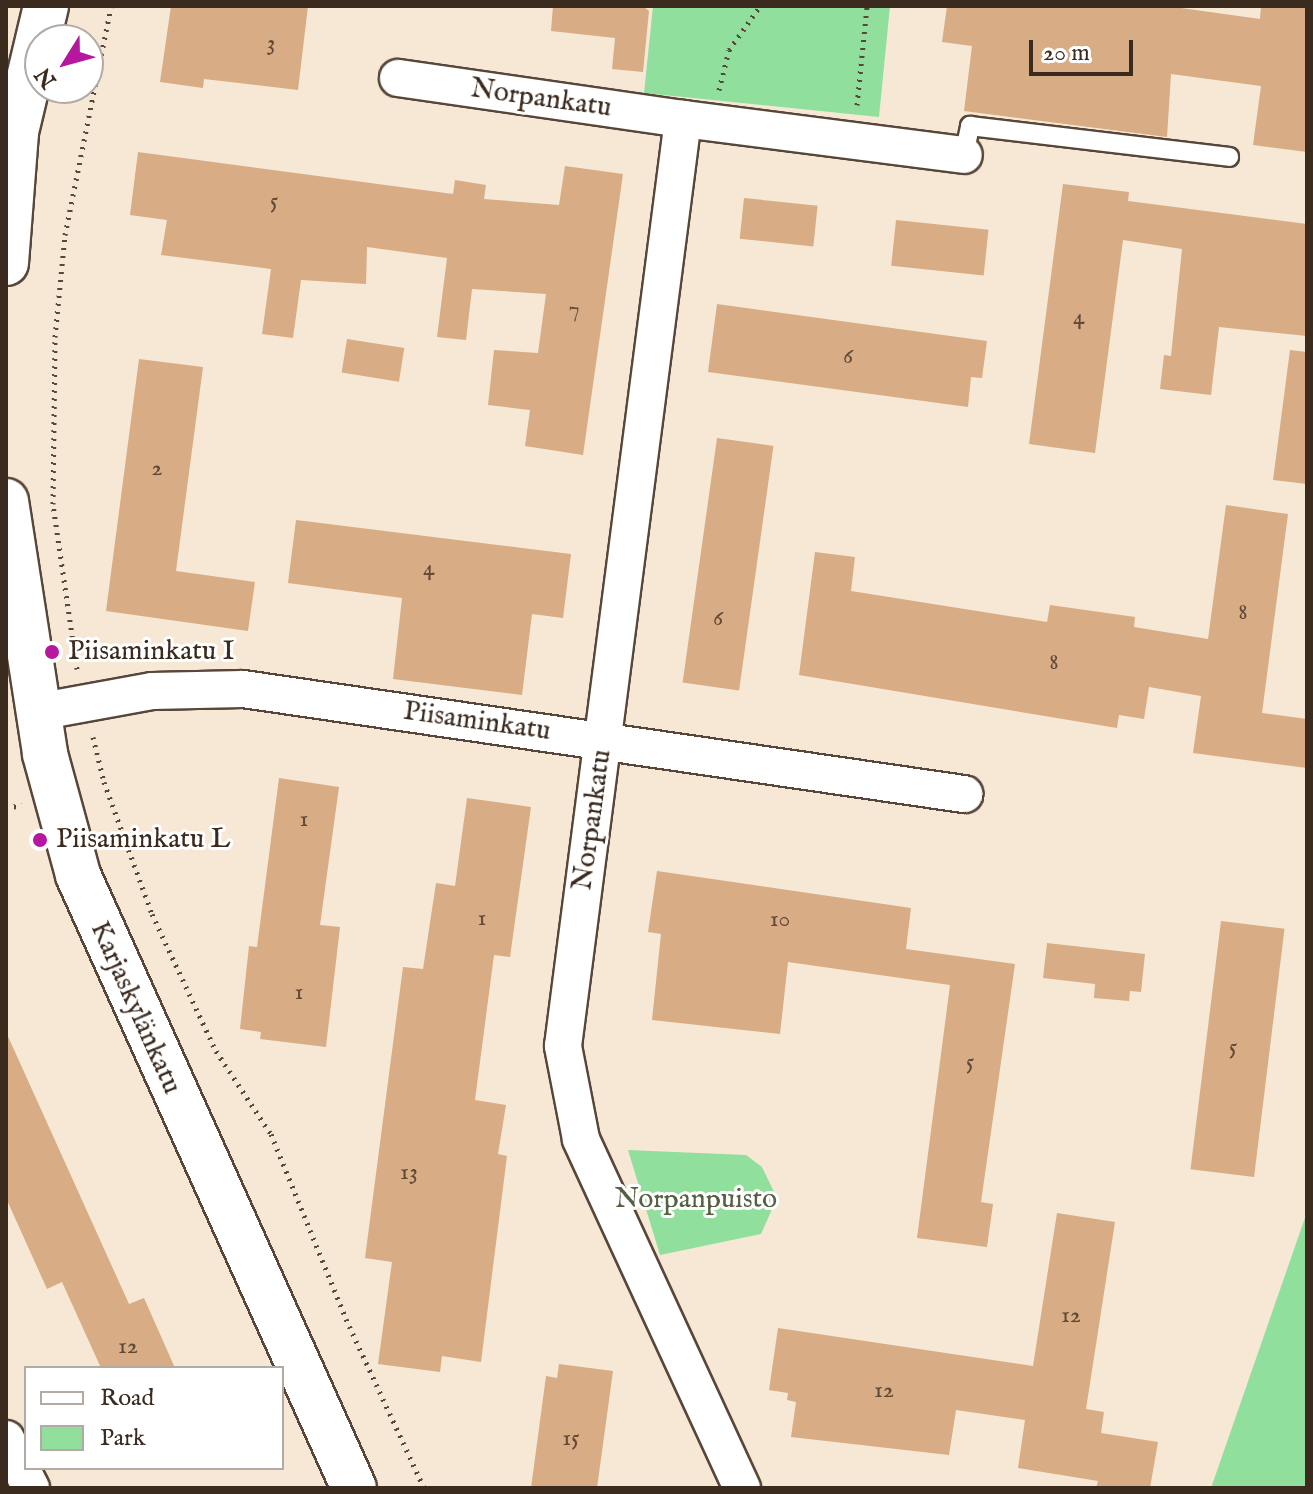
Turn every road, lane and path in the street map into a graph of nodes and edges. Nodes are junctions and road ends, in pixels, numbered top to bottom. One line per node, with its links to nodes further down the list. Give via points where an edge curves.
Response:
1 (46, 6): 7 (street)
2 (111, 6): 13 (path, via 65,235 55,337 53,504)
3 (760, 6): 6 (path, via 729,50)
4 (867, 6): 8 (path)
5 (398, 78): 6 (street, Norpankatu)
6 (697, 121): 8 (street, Norpankatu); 15 (street, Norpankatu)
7 (11, 132): 11 (street)
8 (853, 138): 9 (street, Norpankatu)
9 (964, 155): 10 (lane, via 970,126)
10 (1229, 157)
11 (6, 263)
12 (6, 501): 14 (street, Karjaskylänkatu)
13 (85, 704): 14 (street, Piisaminkatu); 15 (street, Piisaminkatu, via 175,689 243,689); 22 (path, via 104,782 152,914 216,1051 271,1134 346,1319)
14 (37, 712): 21 (street, Karjaskylänkatu, via 55,797 92,910)
15 (604, 739): 16 (street, Piisaminkatu); 23 (street, Norpankatu, via 563,1046 581,1139)
16 (964, 794)
17 (15, 807): 18 (path)
18 (6, 815)
19 (6, 1439): 20 (street)
20 (31, 1488)
21 (354, 1488)
22 (424, 1488)
23 (742, 1488)

